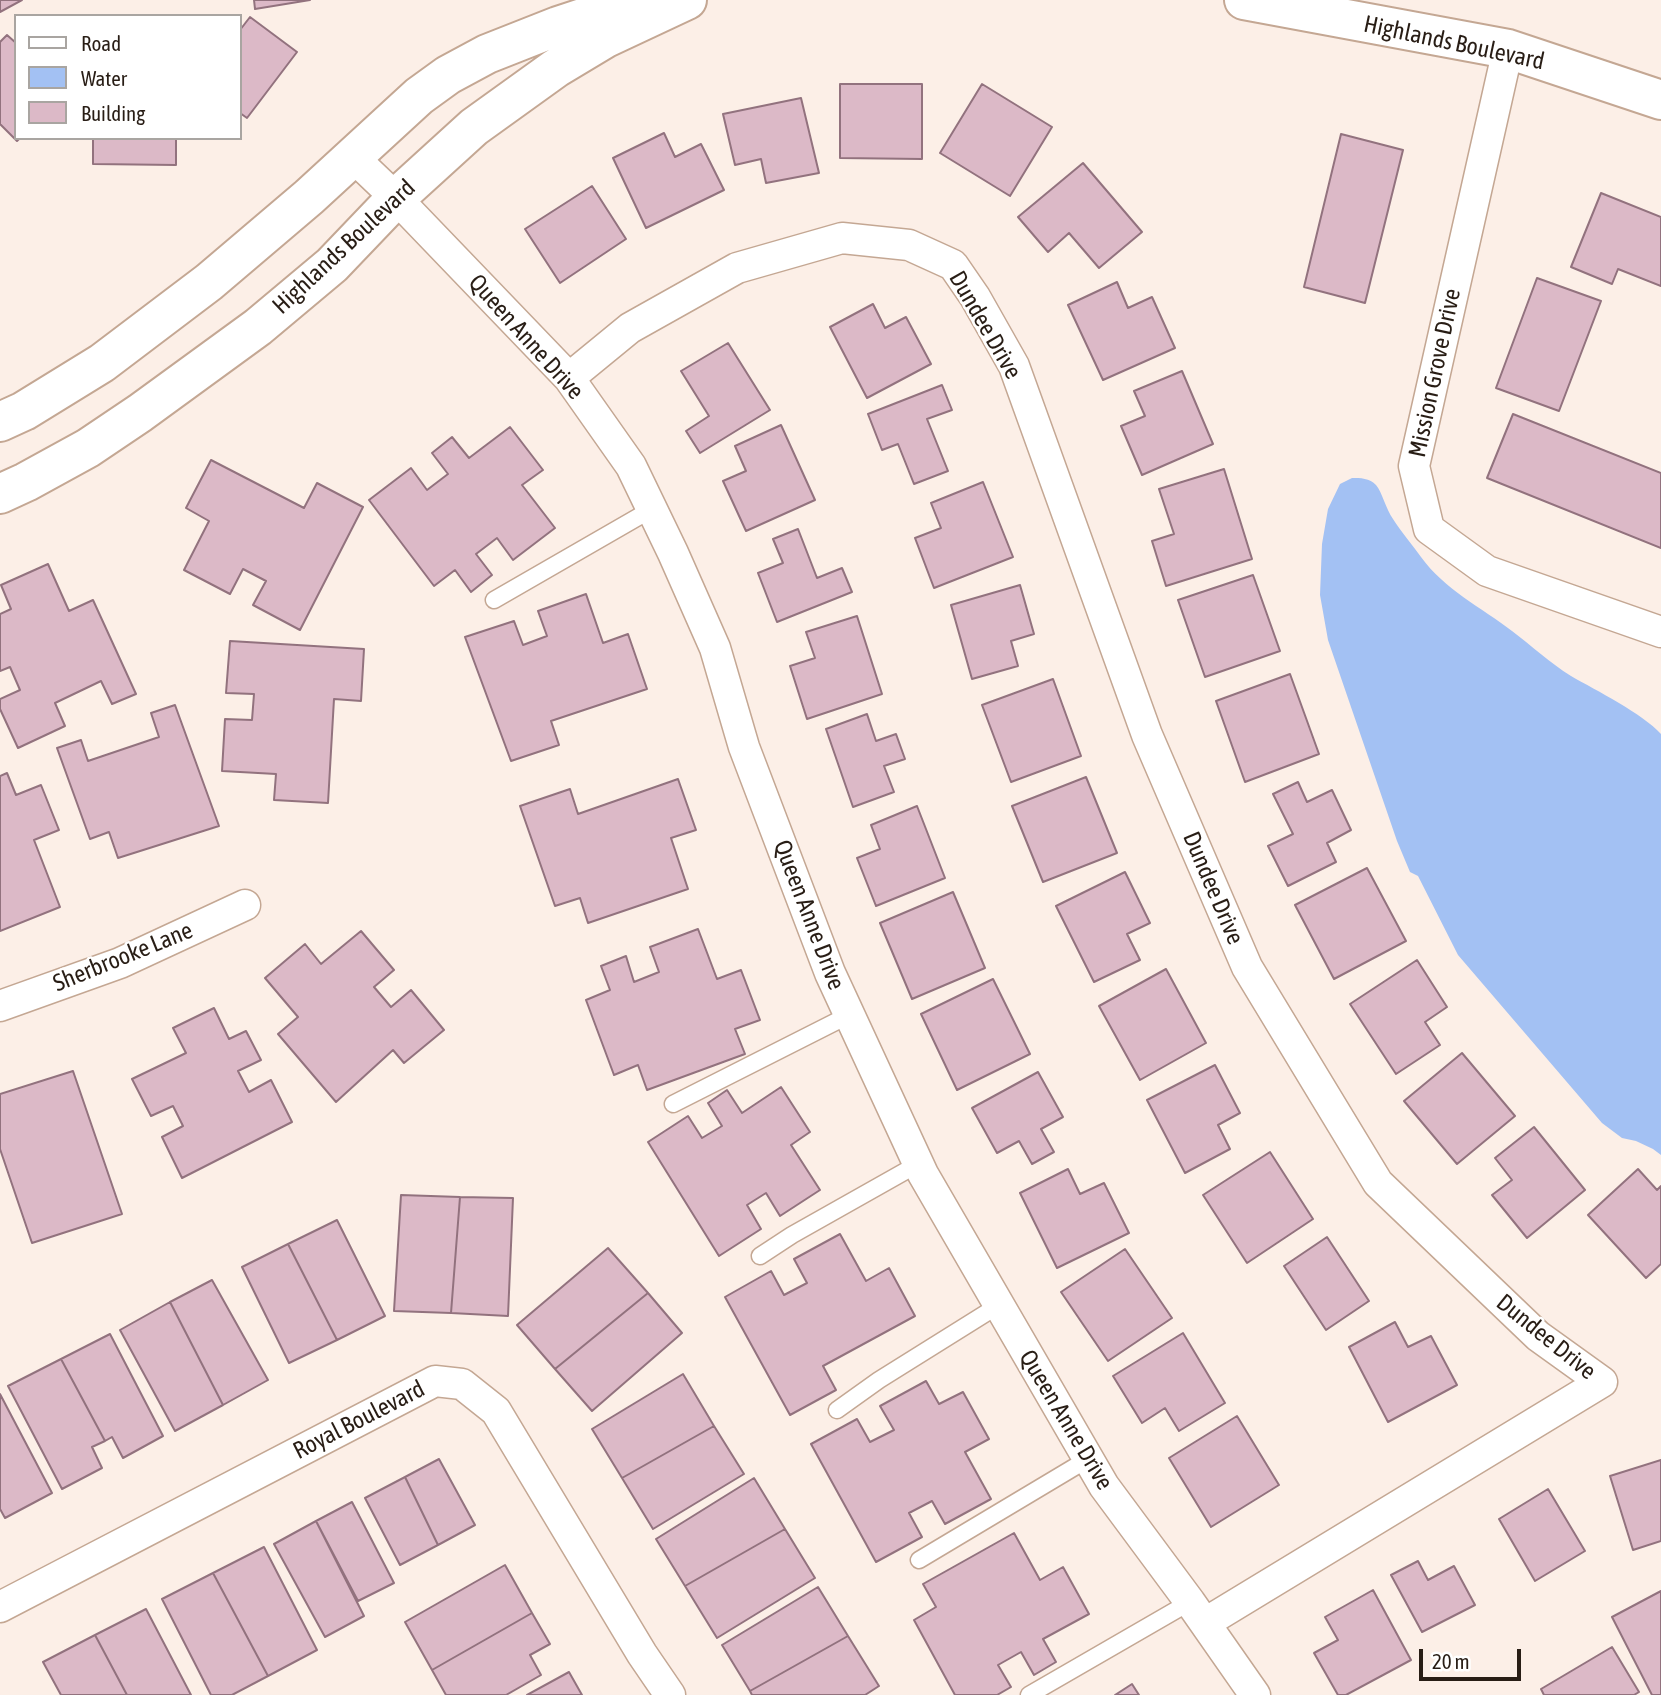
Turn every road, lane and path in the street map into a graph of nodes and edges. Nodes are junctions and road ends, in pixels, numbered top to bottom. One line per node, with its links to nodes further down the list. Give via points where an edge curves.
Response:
1 (643, 0): 6 (street, via 558,26 448,75)
2 (687, 0): 7 (street, Highlands Boulevard, via 555,68 474,127)
3 (1244, 0): 4 (street, Highlands Boulevard)
4 (1508, 49): 5 (street, Highlands Boulevard); 13 (street, Mission Grove Drive, via 1414,466 1429,529 1487,571)
5 (1661, 100)
6 (353, 157): 7 (street, Queen Anne Drive); 9 (street, via 188,299 102,363)
7 (396, 198): 8 (street, Queen Anne Drive); 10 (street, Highlands Boulevard, via 332,265 258,327 88,448)
8 (569, 377): 11 (street, Queen Anne Drive, via 631,466); 25 (street, Dundee Drive, via 630,328 750,264 842,238 909,245 953,265 1014,366 1147,735 1247,967 1377,1183 1538,1336 1602,1382)
9 (0, 422)
10 (0, 494)
11 (652, 509): 12 (lane); 16 (street, Queen Anne Drive, via 715,648 744,747)
12 (494, 600)
13 (1661, 632)
14 (245, 905): 15 (street, Sherbrooke Lane, via 120,964)
15 (0, 1006)
16 (849, 1015): 17 (lane); 18 (street, Queen Anne Drive)
17 (673, 1104)
18 (918, 1164): 19 (lane); 20 (street, Queen Anne Drive)
19 (760, 1256)
20 (999, 1305): 21 (lane); 22 (street, Queen Anne Drive)
21 (837, 1410)
22 (1088, 1459): 23 (lane); 25 (street, Queen Anne Drive)
23 (919, 1560)
24 (0, 1607): 26 (street, Royal Boulevard, via 435,1381 462,1384 496,1411)
25 (1197, 1613): 27 (lane); 28 (street, Queen Anne Drive)
26 (670, 1695)
27 (1029, 1695)
28 (1255, 1695)

